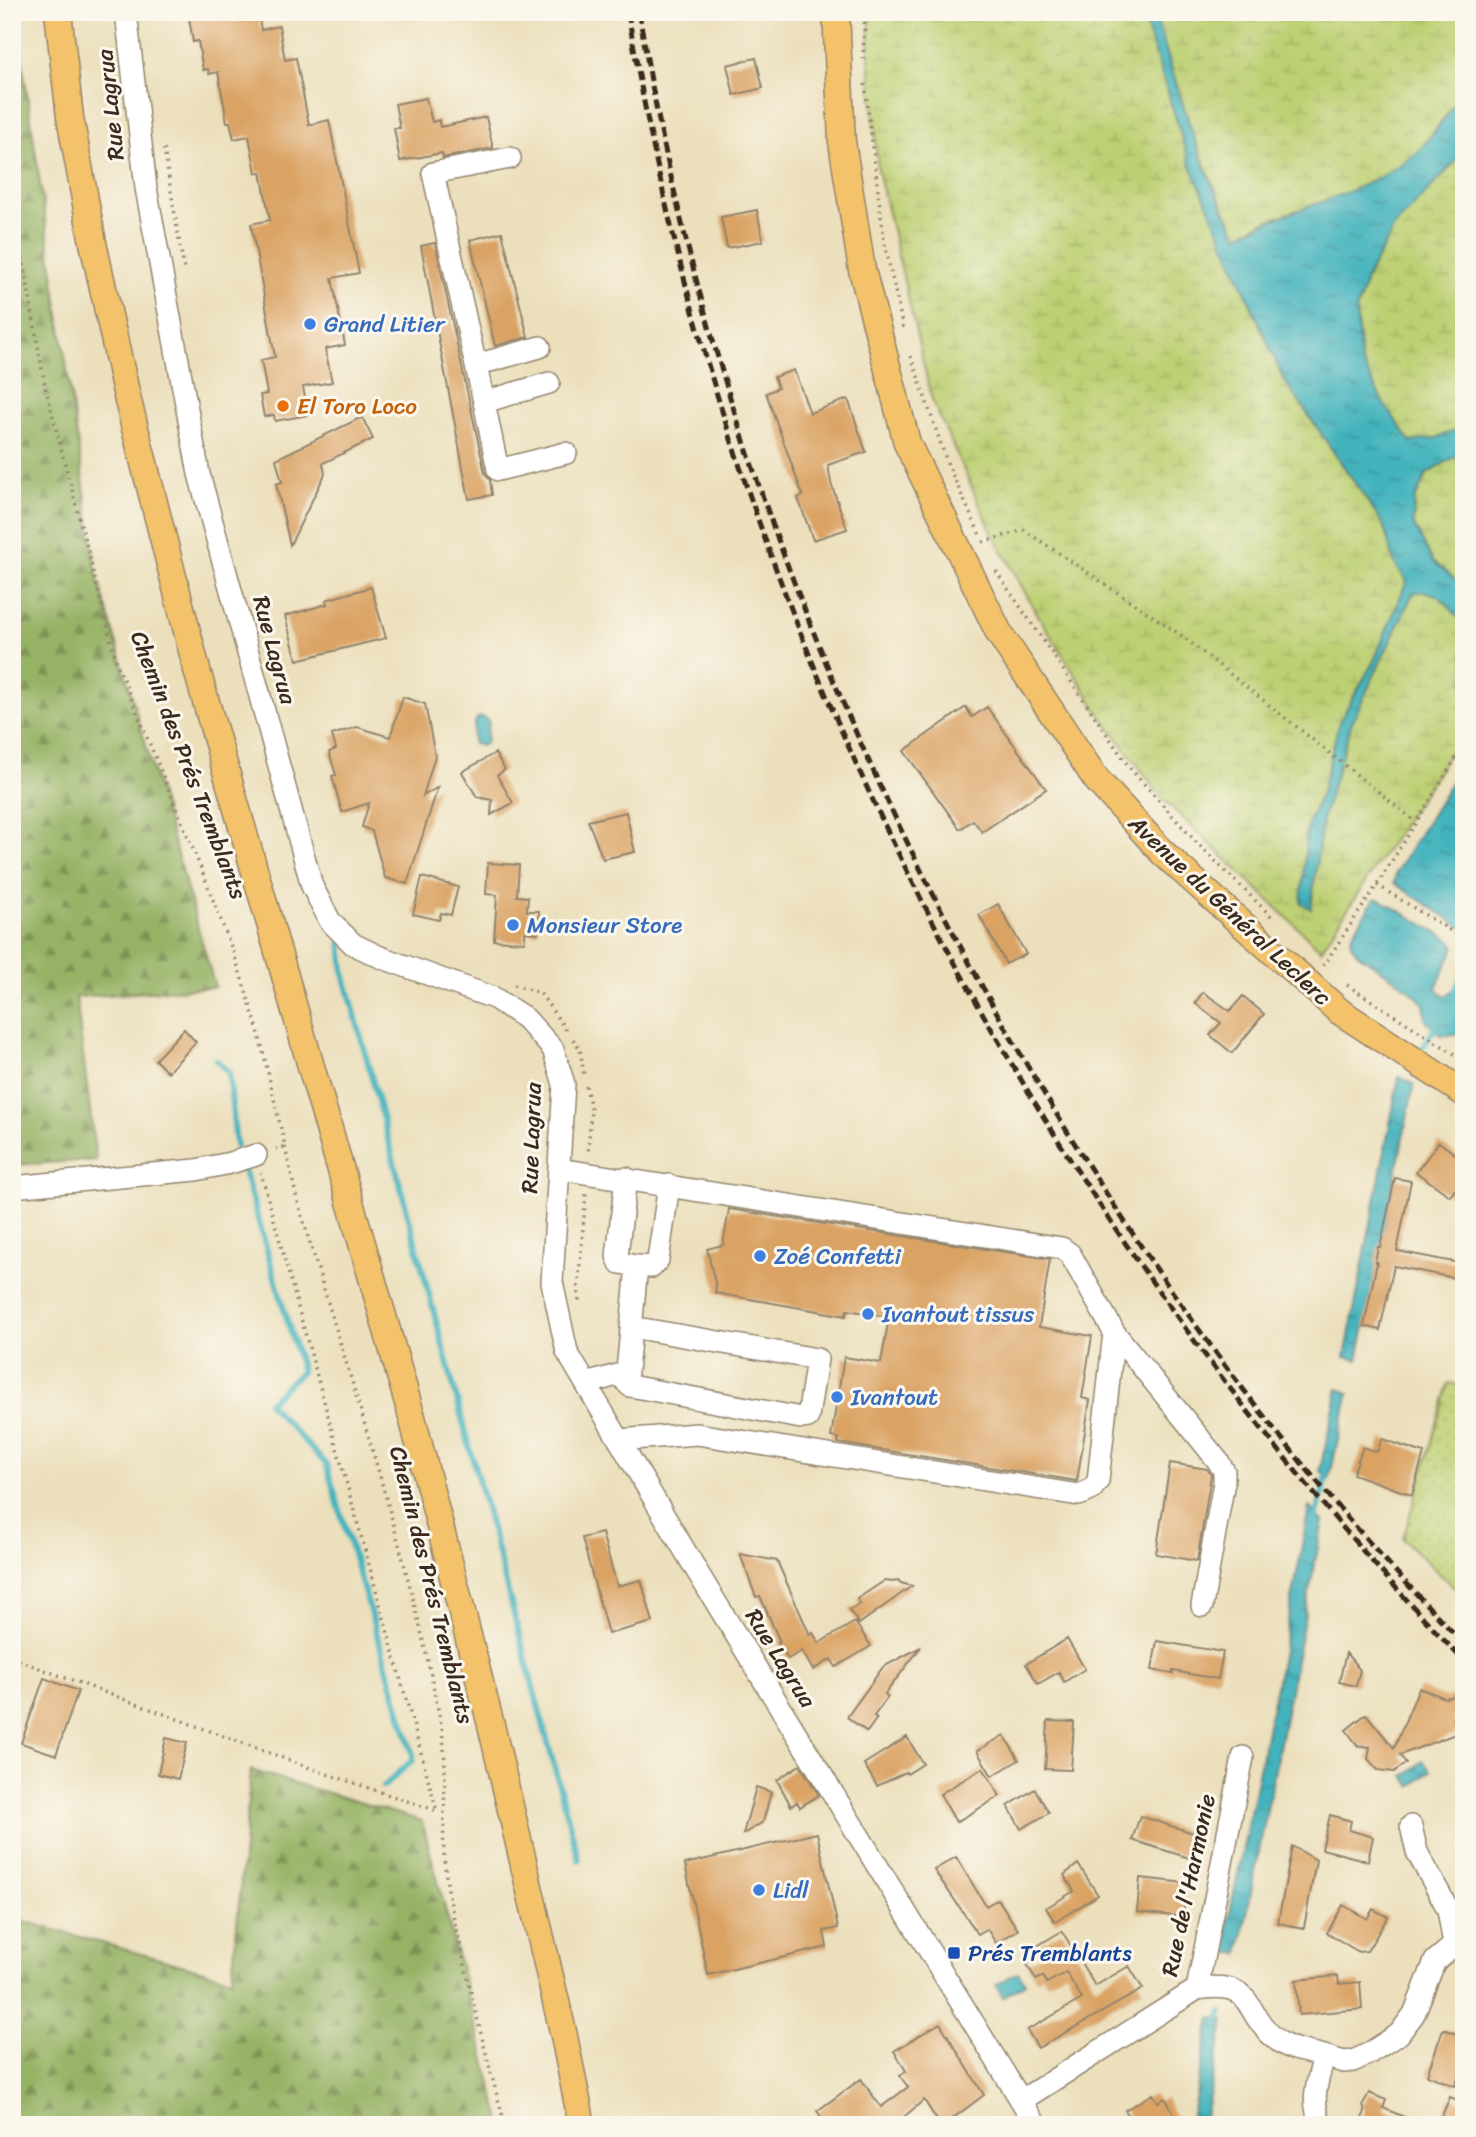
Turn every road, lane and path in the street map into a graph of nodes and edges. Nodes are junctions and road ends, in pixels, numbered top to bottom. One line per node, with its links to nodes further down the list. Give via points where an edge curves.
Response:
1 (58, 12): 49 (main road, via 70,117 128,401 198,674 412,1417)
2 (126, 12): 31 (street, Rue Lagrua, via 146,188 199,474 312,886 330,920 353,944 494,998 537,1029 553,1049 564,1084)
3 (836, 12): 28 (main road, Avenue du Général Leclerc, via 842,142 862,270 907,443 999,633 1096,779 1164,854 1339,1011)
4 (865, 12): 5 (path)
5 (863, 60)
6 (865, 84): 11 (path, via 884,240)
7 (164, 144): 10 (path)
8 (510, 158): 14 (street, via 433,173)
9 (12, 195): 29 (path, Chemin des Prés Tremblants, via 45,386 117,664 235,957 258,1030)
10 (185, 276)
11 (906, 338)
12 (540, 348): 14 (street)
13 (908, 350): 20 (path, via 948,465 983,542 1024,530 1181,635)
14 (476, 365): 16 (street)
15 (549, 383): 16 (street)
16 (484, 402): 17 (street, via 498,470)
17 (566, 453)
18 (995, 568): 22 (path, via 1129,767)
19 (1464, 745): 20 (path)
20 (1415, 821): 21 (path)
21 (1377, 885): 23 (path); 24 (path, via 1323,966)
22 (1274, 919)
23 (1463, 939)
24 (1332, 974)
25 (1342, 981): 27 (path)
26 (514, 985): 32 (path, via 540,993 580,1049 591,1109)
27 (1464, 1060)
28 (1464, 1093)
29 (285, 1146): 30 (path); 52 (path, Chemin des Prés Tremblants, via 383,1490 441,1724 446,1751 445,1868)
30 (256, 1155): 35 (street, via 196,1170); 44 (path, via 437,1811)
31 (559, 1169): 32 (street); 41 (street, Rue Lagrua, via 552,1282 566,1352)
32 (587, 1172): 33 (street); 37 (path)
33 (626, 1178): 34 (street); 36 (street, via 617,1256 621,1263)
34 (669, 1185): 36 (street, via 656,1265); 39 (street, via 1062,1248 1074,1258)
35 (12, 1186)
36 (637, 1265): 38 (street)
37 (580, 1314)
38 (631, 1327): 40 (street); 40 (street, via 811,1356 818,1363 811,1412 800,1418 629,1387)
39 (1114, 1332): 42 (street, via 1098,1481 1079,1495 696,1434); 43 (street, via 1224,1471)
40 (627, 1372): 41 (street)
41 (586, 1384): 42 (street, Rue Lagrua)
42 (619, 1440): 51 (street, Rue Lagrua)
43 (1202, 1606)
44 (12, 1658)
45 (1242, 1757): 48 (street, Rue de l'Harmonie)
46 (1411, 1826): 47 (street, via 1417,1852 1448,1909)
47 (1459, 1946): 50 (street, via 1435,1961 1414,2014 1399,2034 1353,2061)
48 (1197, 1989): 50 (street, via 1217,1985 1240,1993 1276,2040); 51 (street, Rue de l'Harmonie)
49 (564, 2036): 53 (main road); 54 (main road)
50 (1324, 2056): 56 (street, via 1314,2096)
51 (1023, 2100): 55 (street, Rue Lagrua)
52 (505, 2125)
53 (575, 2125)
54 (582, 2125)
55 (1036, 2125)
56 (1322, 2125)

